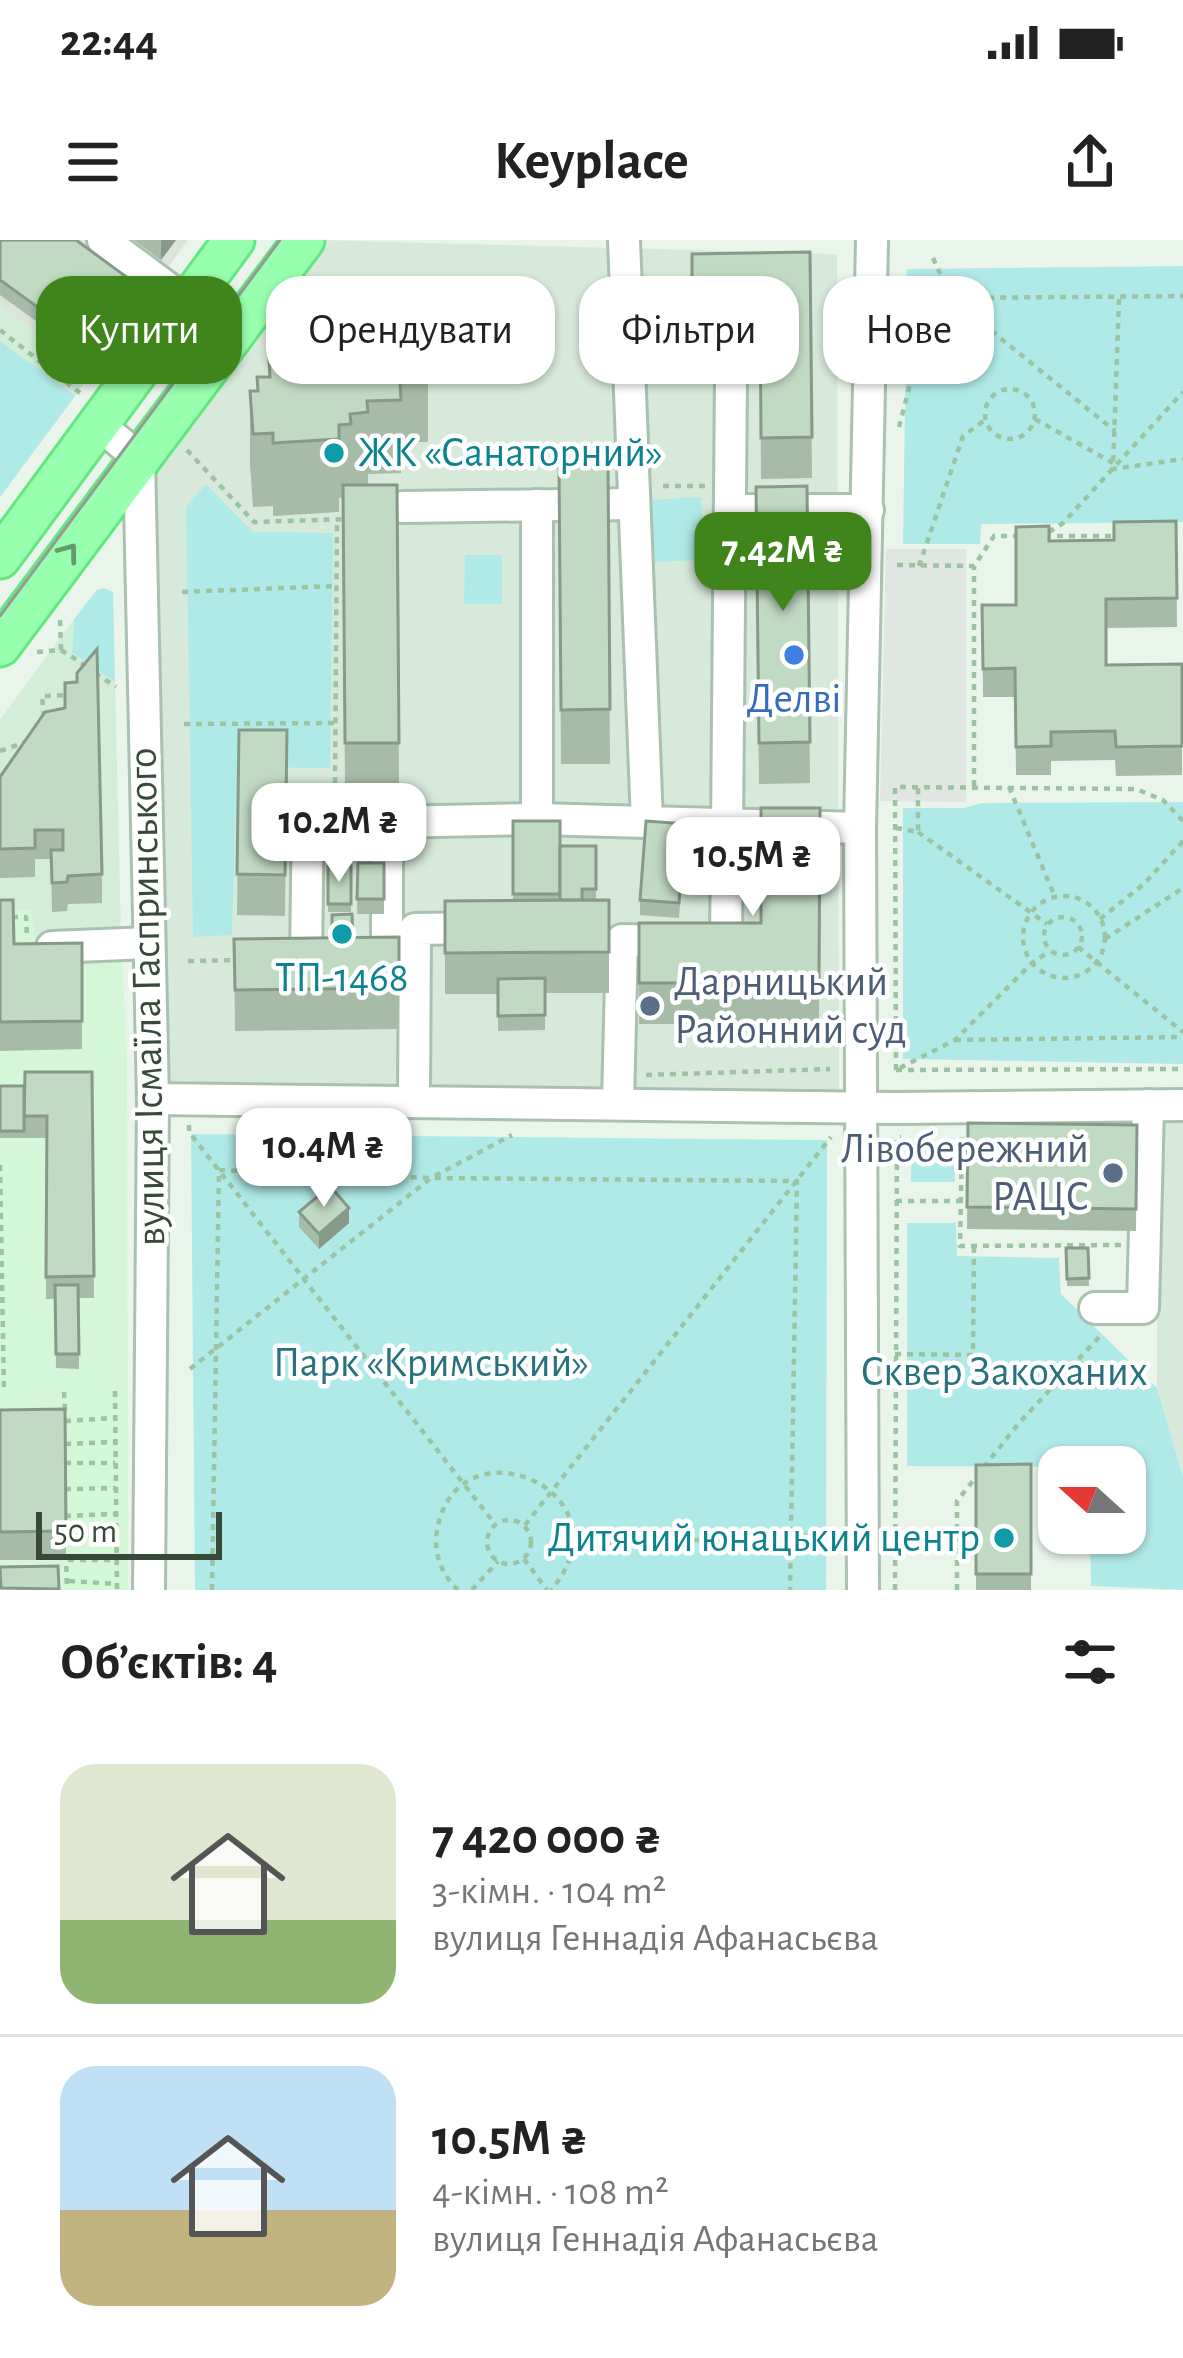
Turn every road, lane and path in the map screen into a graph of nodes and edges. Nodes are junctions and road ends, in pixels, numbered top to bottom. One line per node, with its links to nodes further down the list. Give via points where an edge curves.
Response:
1 (103, 240): 7 (street)
2 (235, 240): 8 (main road)
3 (304, 240): 25 (main road)
4 (624, 240): 28 (street)
5 (872, 240): 32 (street)
6 (933, 258): 9 (path)
7 (152, 276)
8 (208, 276)
9 (941, 276)
10 (1183, 296): 11 (path)
11 (1119, 297): 12 (path); 23 (path)
12 (994, 298)
13 (0, 330): 19 (path)
14 (994, 333): 23 (path)
15 (116, 384): 19 (main road)
16 (731, 384): 29 (street)
17 (910, 384): 22 (path)
18 (1183, 392): 27 (path)
19 (92, 411): 25 (street); 36 (main road)
20 (1035, 419): 21 (path, via 1026,434 1010,439); 21 (path, via 1028,396 1005,388 987,404); 27 (path)
21 (985, 420): 38 (path, via 963,436)
22 (898, 427)
23 (1114, 431): 27 (path)
24 (179, 440): 33 (path, via 254,522)
25 (140, 458): 43 (main road, one-way to 25); 74 (street, вулиця Ісмаїла Гаспринського)
26 (1183, 460): 27 (path)
27 (1113, 466): 34 (path)
28 (634, 495): 29 (path); 30 (street); 60 (street)
29 (730, 498): 32 (street); 61 (street)
30 (537, 505): 31 (street); 59 (street)
31 (403, 507): 33 (path, via 384,518)
32 (868, 510): 62 (street)
33 (337, 519): 40 (path)
34 (1044, 536): 35 (path); 39 (path, via 994,536)
35 (1137, 536)
36 (0, 558)
37 (897, 565): 38 (path)
38 (919, 566): 39 (path)
39 (974, 566): 55 (path)
40 (336, 586): 41 (path); 49 (path)
41 (182, 592)
42 (60, 617): 44 (path)
43 (10, 650): 44 (path)
44 (61, 650): 45 (path)
45 (96, 673): 46 (path); 47 (path)
46 (87, 684)
47 (119, 688)
48 (79, 694): 51 (path, via 42,696)
49 (336, 723): 50 (path); 57 (path, via 335,784)
50 (184, 724)
51 (45, 730)
52 (0, 751): 53 (path, via 40,737)
53 (27, 756)
54 (918, 785): 55 (path); 63 (path, via 896,787); 64 (path)
55 (974, 786): 56 (path)
56 (1009, 787): 58 (path, via 1136,789); 67 (path)
57 (308, 811): 79 (street)
58 (1180, 815)
59 (537, 819): 60 (street); 78 (street, via 388,822)
60 (647, 823): 61 (street)
61 (727, 823): 62 (street); 89 (street, via 726,942 611,934)
62 (860, 828): 92 (street)
63 (896, 828): 64 (path); 86 (path)
64 (917, 832): 68 (path)
65 (1183, 841): 70 (path)
66 (1183, 888): 73 (path)
67 (1054, 897): 68 (path); 70 (path, via 1080,899)
68 (1032, 911): 71 (path); 81 (path, via 1023,943)
69 (0, 917): 75 (path, via 26,916 28,948)
70 (1100, 919): 73 (path)
71 (1047, 924): 76 (path, via 1072,918 1082,935); 77 (path)
72 (507, 928): 78 (street, via 415,929)
73 (1105, 939): 82 (path)
74 (149, 943): 75 (street); 87 (street, вулиця Ісмаїла Гаспринського)
75 (52, 947)
76 (1078, 947): 77 (path, via 1062,956); 82 (path)
77 (1050, 951): 81 (path)
78 (379, 955): 79 (street); 88 (street)
79 (306, 958): 80 (path)
80 (188, 961)
81 (1031, 963): 82 (path, via 1064,979); 84 (path)
82 (1096, 963): 83 (path)
83 (1183, 1034): 84 (path)
84 (955, 1040): 86 (path)
85 (1183, 1069): 86 (path)
86 (896, 1070)
87 (153, 1099): 88 (street); 138 (street, вулиця Ісмаїла Гаспринського)
88 (414, 1101): 89 (street)
89 (618, 1102): 92 (street)
90 (1148, 1105): 91 (street); 92 (street); 104 (street)
91 (1183, 1105)
92 (861, 1106): 144 (street)
93 (189, 1132): 99 (path)
94 (512, 1135): 100 (path)
95 (962, 1136): 103 (path)
96 (831, 1137): 101 (path)
97 (897, 1137): 102 (path)
98 (0, 1165): 112 (path)
99 (219, 1170): 100 (path); 106 (path); 139 (path)
100 (431, 1178): 101 (path); 106 (path)
101 (797, 1180): 123 (path); 128 (path)
102 (896, 1201): 103 (path); 108 (path)
103 (961, 1201): 105 (path, via 960,1246)
104 (1145, 1245): 105 (path); 107 (street, via 1143,1308)
105 (974, 1246): 108 (path, via 973,1355)
106 (302, 1277): 109 (path); 119 (path)
107 (1111, 1308): 146 (path, via 957,1501)
108 (895, 1354): 145 (path)
109 (190, 1369)
110 (115, 1391): 113 (path)
111 (64, 1392): 114 (path)
112 (4, 1393)
113 (115, 1418): 114 (path); 115 (path)
114 (65, 1421): 116 (path)
115 (115, 1442): 116 (path); 117 (path)
116 (65, 1444): 118 (path)
117 (116, 1462): 118 (path); 121 (path)
118 (65, 1463): 122 (path)
119 (465, 1484): 123 (path, via 506,1471); 125 (path); 140 (path, via 449,1499 435,1541)
120 (128, 1487): 121 (path)
121 (116, 1488): 122 (path); 124 (path)
122 (65, 1489): 124 (path, via 65,1516)
123 (554, 1491): 126 (path); 130 (path)
124 (116, 1514): 129 (path)
125 (495, 1524): 126 (path); 134 (path, via 487,1539)
126 (525, 1525): 131 (path, via 532,1542)
127 (829, 1535): 128 (path)
128 (789, 1536): 130 (path); 143 (path)
129 (116, 1538): 132 (path, via 66,1540); 133 (path)
130 (573, 1544): 142 (path)
131 (524, 1559): 134 (path); 142 (path)
132 (66, 1560): 133 (path); 135 (path)
133 (116, 1560): 136 (path)
134 (498, 1561): 141 (path)
135 (66, 1581): 136 (path); 137 (path)
136 (117, 1587)
137 (67, 1590)
138 (149, 1590)
139 (212, 1590)
140 (458, 1590)
141 (472, 1590)
142 (549, 1590)
143 (790, 1590)
144 (863, 1590)
145 (895, 1590)
146 (957, 1590)

